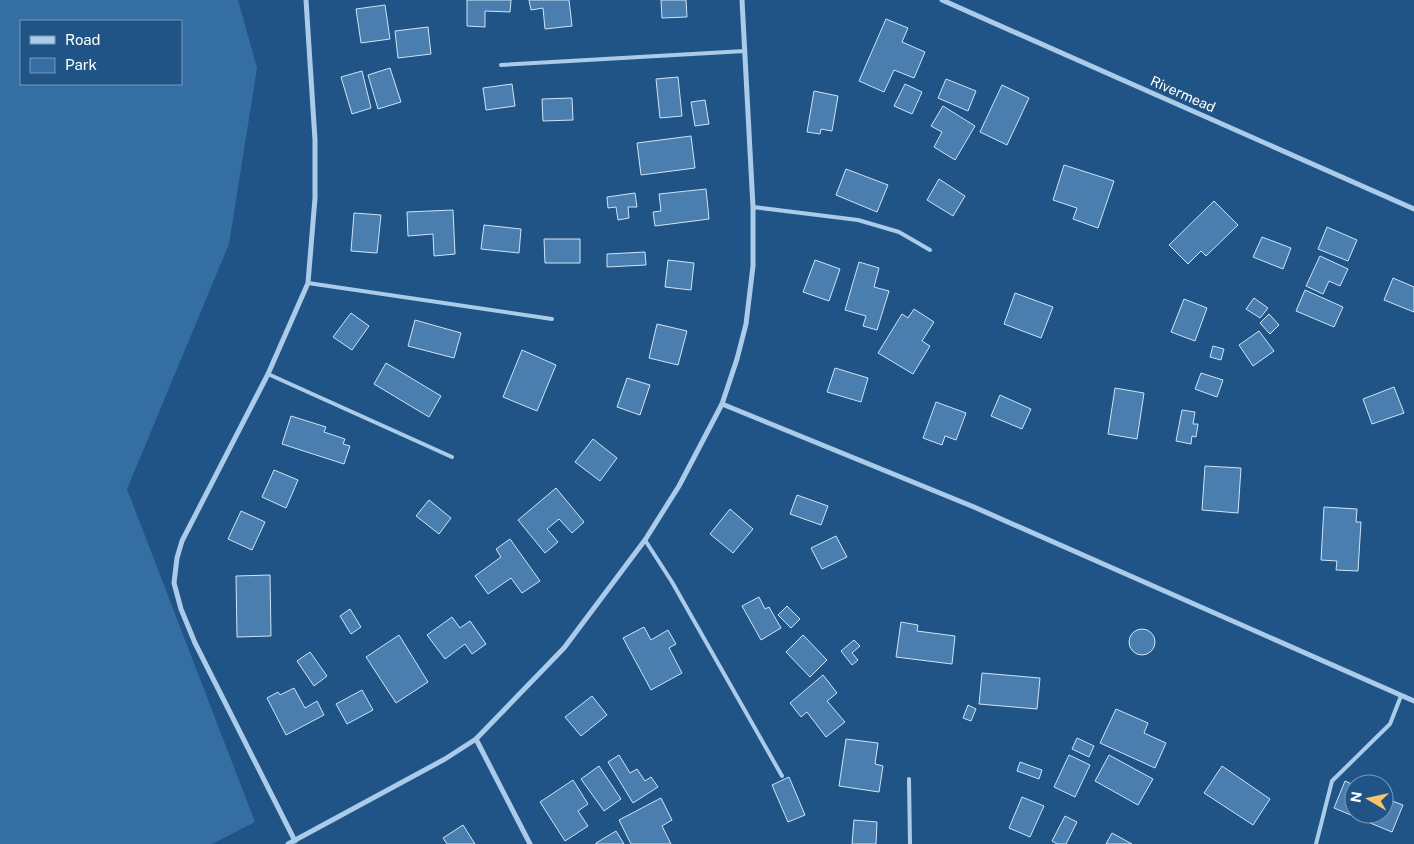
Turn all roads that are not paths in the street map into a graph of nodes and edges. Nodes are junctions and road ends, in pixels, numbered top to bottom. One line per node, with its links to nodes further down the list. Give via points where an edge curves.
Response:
1 (306, 0): 9 (street, via 315,140 315,198)
2 (742, 0): 4 (street)
3 (942, 0): 7 (street, Rivermead)
4 (745, 51): 5 (lane); 6 (street)
5 (501, 65)
6 (753, 207): 8 (lane, via 858,220 899,232); 12 (street, via 752,266 746,324)
7 (1414, 209)
8 (930, 250)
9 (308, 283): 10 (lane); 11 (street)
10 (552, 319)
11 (268, 374): 13 (lane); 20 (street, via 182,541 174,583 195,643)
12 (722, 404): 14 (street); 15 (street, via 974,507)
13 (452, 457)
14 (646, 540): 17 (street, via 564,648); 18 (lane)
15 (1401, 696): 16 (street); 24 (lane, via 1390,724 1332,781)
16 (1414, 701)
17 (476, 739): 20 (street); 22 (street)
18 (782, 776)
19 (909, 779): 23 (lane)
20 (295, 841): 21 (street)
21 (288, 844)
22 (530, 844)
23 (910, 844)
24 (1316, 844)

